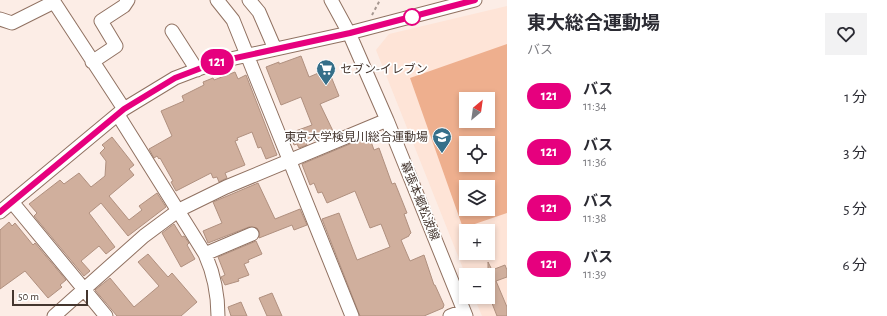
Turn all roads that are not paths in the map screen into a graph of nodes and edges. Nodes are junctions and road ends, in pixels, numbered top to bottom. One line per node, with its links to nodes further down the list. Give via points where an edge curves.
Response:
1 (128, 0): 11 (street, via 124,6 101,21 116,46)
2 (217, 0): 10 (street, via 233,20)
3 (249, 0): 9 (street, via 259,12)
4 (331, 0): 8 (street, 幕張本郷松波線)
5 (475, 0): 8 (street)
6 (0, 19): 11 (street, via 12,23 54,2)
7 (172, 31): 12 (street)
8 (350, 33): 9 (street); 14 (street, 幕張本郷松波線)
9 (275, 49): 10 (street)
10 (247, 55): 12 (street); 15 (street)
11 (92, 62): 13 (street)
12 (197, 70): 13 (street, via 175,78)
13 (121, 112): 16 (street); 17 (street)
14 (387, 120): 15 (street); 22 (street, 幕張本郷松波線)
15 (290, 161): 17 (street, via 226,187); 26 (street)
16 (12, 202): 18 (street); 21 (street)
17 (179, 210): 20 (street); 21 (street, via 144,236)
18 (0, 212)
19 (252, 234): 20 (street)
20 (205, 254): 25 (street, via 218,298)
21 (84, 288): 23 (street); 24 (street)
22 (465, 313): 27 (street)
23 (54, 316)
24 (106, 316)
25 (218, 316)
26 (352, 316)
27 (450, 316)

